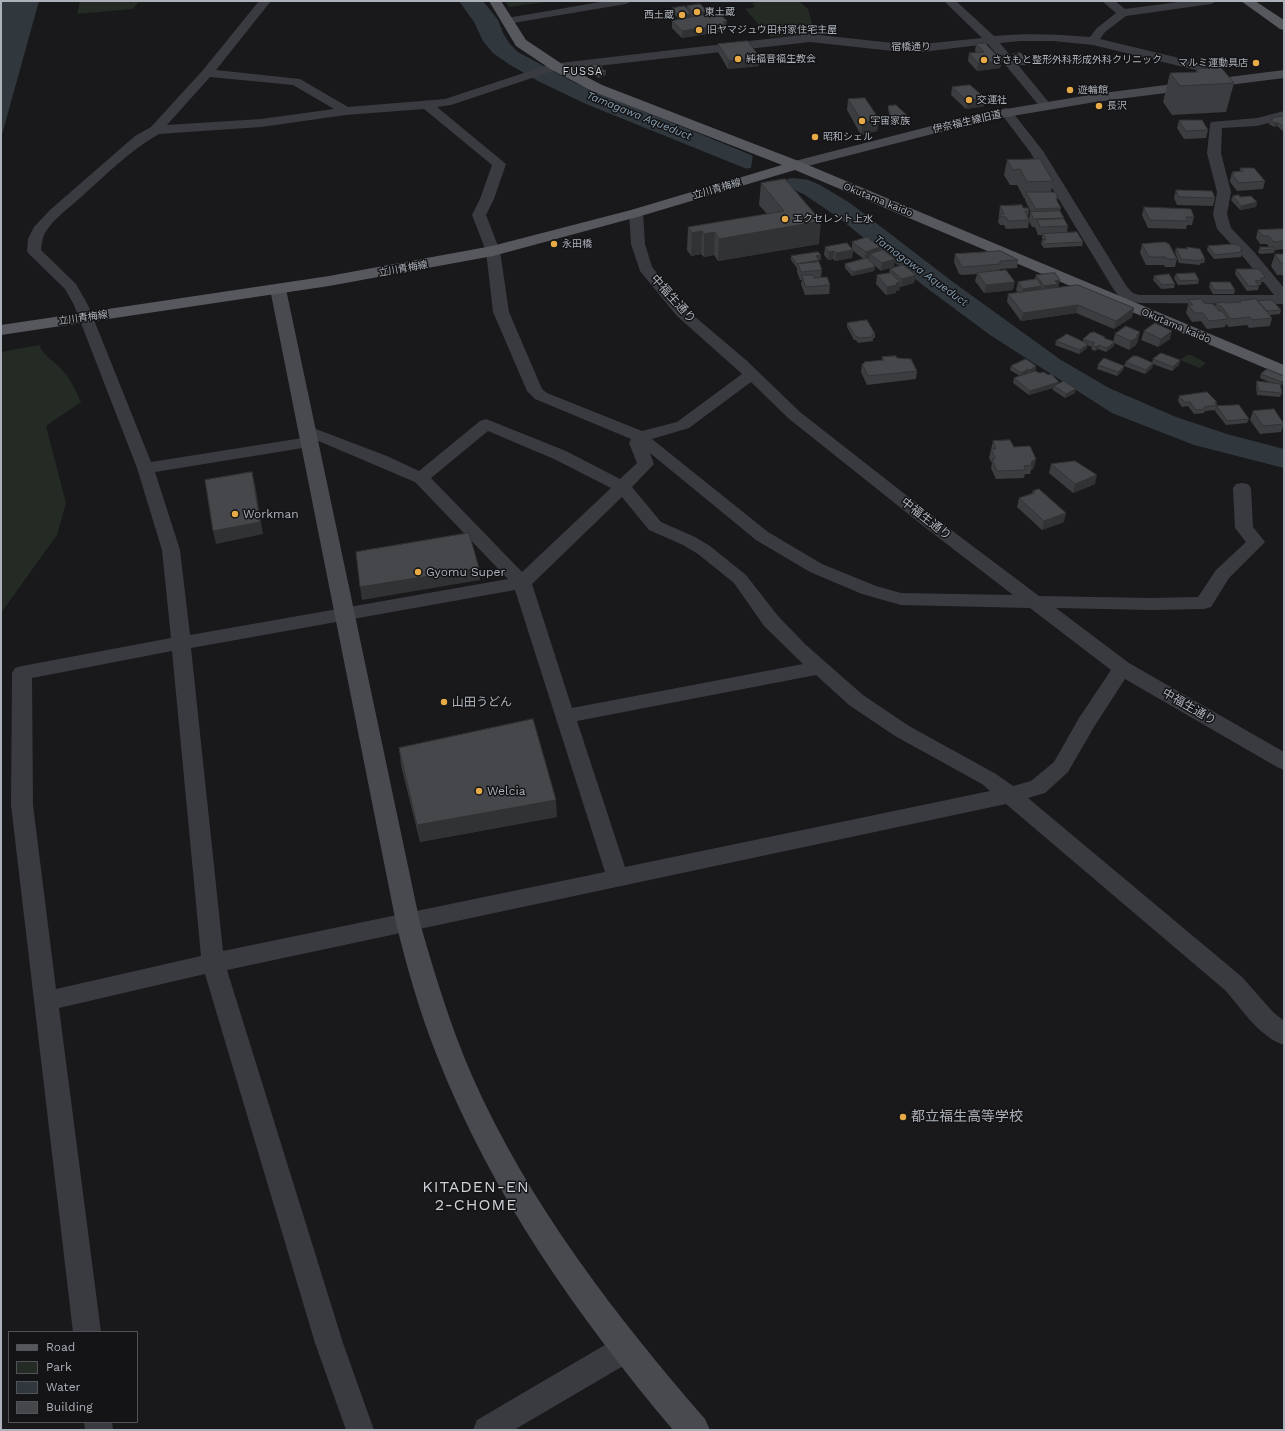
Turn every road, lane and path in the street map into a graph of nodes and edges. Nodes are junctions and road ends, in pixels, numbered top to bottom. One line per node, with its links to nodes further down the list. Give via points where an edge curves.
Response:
1 (265, 1): 14 (street)
2 (495, 1): 9 (main road, Okutama kaido)
3 (626, 1): 9 (street)
4 (950, 1): 11 (street)
5 (1108, 1): 8 (street)
6 (1211, 1): 8 (street)
7 (1247, 1): 10 (main road)
8 (1123, 13): 12 (street, via 1101,30)
9 (508, 21): 13 (main road, Okutama kaido, via 521,43)
10 (1284, 26)
11 (991, 40): 12 (street, 宿橋通り, via 1053,37); 13 (street, 宿橋通り, via 922,48 810,38); 20 (street)
12 (1094, 41): 17 (street, 宿橋通り, via 1208,69 1217,74)
13 (554, 68): 19 (street, 宿橋通り, via 447,102); 25 (main road, Okutama kaido, via 597,88)
14 (207, 73): 21 (street, via 296,82); 24 (street)
15 (1284, 74): 16 (street, 伊奈福生線旧道)
16 (1263, 76): 17 (street, 伊奈福生線旧道); 18 (street)
17 (1222, 81): 20 (street, 伊奈福生線旧道)
18 (1279, 88)
19 (427, 105): 21 (street, 宿橋通り); 27 (street, via 499,164 479,215)
20 (1045, 105): 22 (street, 伊奈福生線旧道)
21 (346, 111): 24 (street, 宿橋通り, via 260,123)
22 (1006, 112): 25 (street, 伊奈福生線旧道); 29 (street, via 1036,151 1121,290)
23 (1284, 115): 30 (street, via 1257,122 1216,125 1214,153 1224,192 1220,214 1224,229 1250,256)
24 (156, 130): 31 (street, via 140,139 55,213 39,230 35,239 34,251 71,286)
25 (793, 166): 26 (main road, 立川青梅線); 29 (main road, Okutama kaido)
26 (636, 213): 27 (main road, 立川青梅線); 34 (street, 中福生通り, via 638,244 645,268 682,314)
27 (493, 251): 28 (main road, 立川青梅線, via 397,270); 36 (street, via 501,312 535,391 541,396)
28 (278, 289): 31 (main road, 立川青梅線); 35 (street)
29 (1123, 299): 30 (street); 33 (main road, Okutama kaido)
30 (1284, 299)
31 (86, 318): 32 (main road, 立川青梅線); 37 (street)
32 (1, 330)
33 (1284, 371)
34 (752, 374): 36 (street, via 683,425); 42 (street, 中福生通り, via 794,415)
35 (308, 436): 37 (street); 38 (street, via 381,460); 43 (street)
36 (640, 437): 39 (street, via 637,443 646,464); 42 (street, via 762,536 816,568 862,588 901,599)
37 (145, 468): 44 (street, via 171,550)
38 (421, 478): 39 (street, via 486,424 560,455); 41 (street)
39 (623, 487): 41 (street); 45 (street, via 654,526 704,550 740,579 771,621)
40 (1242, 488): 42 (street, via 1244,528 1256,542 1222,574 1204,602 1151,604)
41 (522, 583): 43 (street); 47 (street)
42 (1032, 601): 46 (street, 中福生通り)
43 (344, 614): 44 (street); 51 (street)
44 (181, 643): 52 (street); 53 (street, via 22,673 22,806)
45 (819, 668): 47 (street); 49 (street, via 856,700 902,731 989,779)
46 (1122, 668): 48 (street, 中福生通り); 49 (street, via 1086,723 1062,767 1038,787)
47 (566, 716): 50 (street)
48 (1284, 762)
49 (1010, 795): 50 (street); 54 (street, via 1234,984 1265,1019)
50 (618, 878): 51 (street)
51 (408, 923): 52 (street); 56 (street, via 440,1029 482,1126 551,1246)
52 (214, 963): 53 (street); 57 (street, via 329,1342)
53 (46, 1001): 55 (street)
54 (1284, 1035)
55 (87, 1331)
56 (625, 1349): 58 (street); 59 (street)
57 (360, 1430)
58 (487, 1430)
59 (694, 1430)

